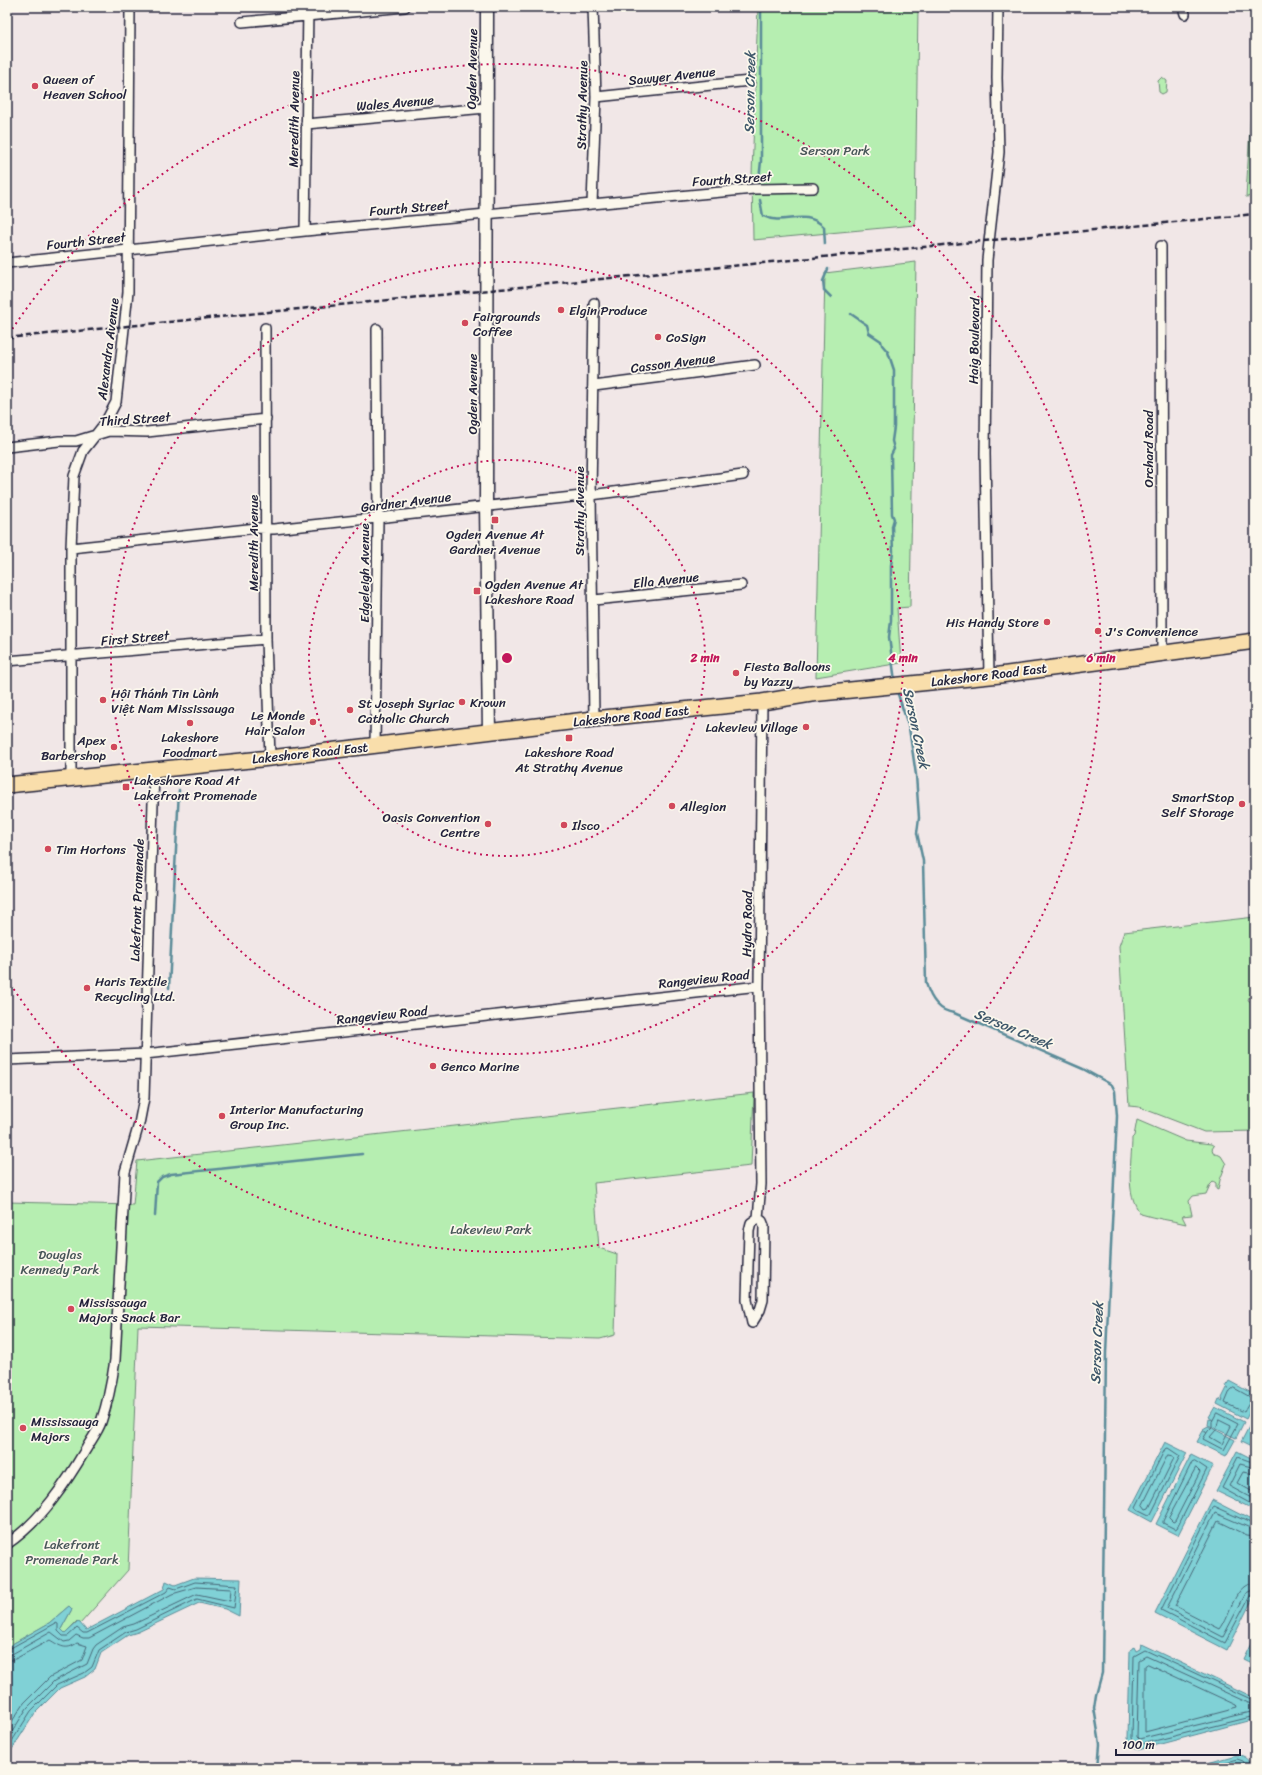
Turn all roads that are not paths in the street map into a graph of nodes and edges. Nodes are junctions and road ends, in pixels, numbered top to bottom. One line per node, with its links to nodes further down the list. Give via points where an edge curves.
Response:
1 (130, 7): 17 (street, Alexandra Avenue)
2 (405, 7): 6 (street)
3 (487, 7): 10 (street, Ogden Avenue)
4 (593, 7): 9 (street, Strathy Avenue)
5 (998, 7): 40 (street, Haig Boulevard, via 999,152 988,260 985,454)
6 (308, 11): 7 (street); 11 (street, Meredith Avenue)
7 (242, 22)
8 (750, 81): 9 (street, Sawyer Avenue)
9 (596, 97): 13 (street, Strathy Avenue)
10 (486, 108): 11 (street, Wales Avenue); 14 (street, Ogden Avenue)
11 (306, 124): 15 (street, Meredith Avenue)
12 (813, 188): 13 (street, Fourth Street, via 754,190)
13 (592, 204): 14 (street, Fourth Street)
14 (486, 214): 15 (street, Fourth Street); 29 (street, Ogden Avenue)
15 (305, 231): 17 (street, Fourth Street)
16 (1161, 246): 37 (street, Orchard Road)
17 (130, 250): 18 (street, Fourth Street); 25 (street, Alexandra Avenue, via 118,388 112,412)
18 (7, 263)
19 (594, 303): 23 (street, Strathy Avenue)
20 (265, 328): 24 (street, Meredith Avenue)
21 (377, 329): 30 (street, Edgeleigh Avenue)
22 (755, 365): 23 (street, Casson Avenue)
23 (594, 386): 28 (street, Strathy Avenue)
24 (266, 419): 25 (street, Third Street, via 147,432 109,431); 31 (street, Meredith Avenue)
25 (95, 434): 26 (street, Third Street, via 76,441 59,440); 32 (street, Alexandra Avenue, via 83,451 74,476)
26 (7, 447)
27 (743, 475): 28 (street, Gardner Avenue)
28 (591, 495): 29 (street, Gardner Avenue); 34 (street, Strathy Avenue)
29 (486, 505): 30 (street, Gardner Avenue); 43 (street, Ogden Avenue)
30 (378, 519): 31 (street, Gardner Avenue); 44 (street, Edgeleigh Avenue)
31 (266, 529): 32 (street, Gardner Avenue); 35 (street, Meredith Avenue)
32 (71, 548): 38 (street, Alexandra Avenue)
33 (741, 585): 34 (street, Ella Avenue)
34 (594, 600): 42 (street, Strathy Avenue)
35 (266, 639): 38 (street, First Street); 45 (street, Meredith Avenue)
36 (1255, 641): 37 (main road, Lakeshore Road East)
37 (1162, 652): 40 (main road, Lakeshore Road East)
38 (72, 656): 39 (street, First Street); 47 (street, Alexandra Avenue)
39 (7, 661)
40 (989, 676): 41 (main road, Lakeshore Road East, via 811,694)
41 (762, 702): 42 (main road, Lakeshore Road East); 49 (street, Hydro Road)
42 (594, 720): 43 (main road, Lakeshore Road East)
43 (488, 732): 44 (main road, Lakeshore Road East)
44 (375, 746): 45 (main road, Lakeshore Road East)
45 (270, 758): 46 (main road, Lakeshore Road East)
46 (154, 770): 47 (main road, Lakeshore Road East); 50 (street, Lakefront Promenade)
47 (71, 779): 48 (main road, Lakeshore Road East)
48 (7, 785)
49 (759, 986): 50 (street, Rangeview Road); 52 (street, Hydro Road, via 761,1153)
50 (146, 1054): 51 (street, Rangeview Road); 53 (street, Lakefront Promenade, via 143,1102 126,1172 116,1360 101,1424 63,1486 41,1514)
51 (7, 1060)
52 (758, 1218): 52 (street, via 751,1223 749,1230 747,1300 752,1323 763,1300 764,1228 762,1220)
53 (7, 1544)

